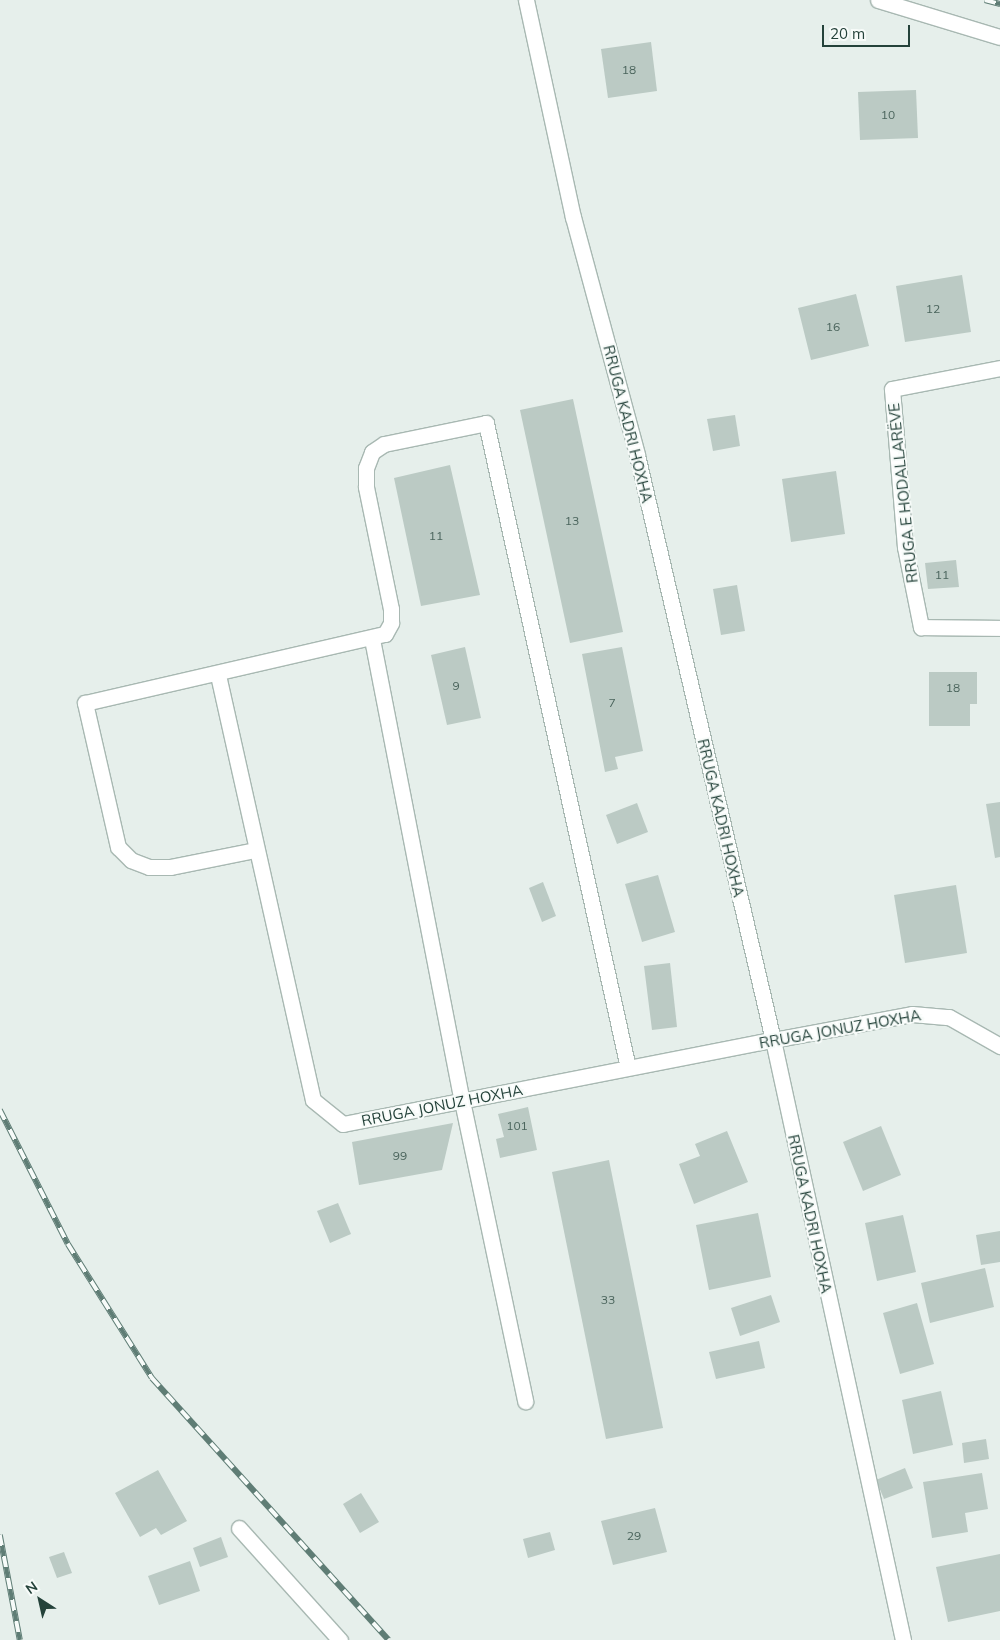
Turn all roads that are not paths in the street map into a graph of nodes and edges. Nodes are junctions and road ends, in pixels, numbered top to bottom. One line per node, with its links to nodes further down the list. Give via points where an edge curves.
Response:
1 (526, 0): 9 (street, RRUGA KADRI HOXHA, via 573,217 637,454)
2 (878, 0): 3 (street)
3 (1000, 37)
4 (1000, 368): 5 (street, RRUGA E HODALLARËVE, via 892,389 905,548 920,626)
5 (1000, 628)
6 (372, 639): 7 (street); 11 (street, via 385,634 392,623 366,486 366,468 372,452 384,444 486,423); 12 (street)
7 (218, 675): 8 (street, RRUGA JONUZ HOXHA); 8 (street, via 85,703 118,847 131,860 149,867 170,867)
8 (255, 850): 12 (street, RRUGA JONUZ HOXHA, via 313,1100 343,1124)
9 (773, 1040): 10 (street, RRUGA JONUZ HOXHA, via 912,1014 949,1017); 11 (street, RRUGA JONUZ HOXHA); 16 (street, RRUGA KADRI HOXHA)
10 (1000, 1046)
11 (628, 1068): 12 (street, RRUGA JONUZ HOXHA)
12 (462, 1101): 13 (street)
13 (525, 1401)
14 (239, 1528): 15 (street)
15 (340, 1640)
16 (903, 1640)

